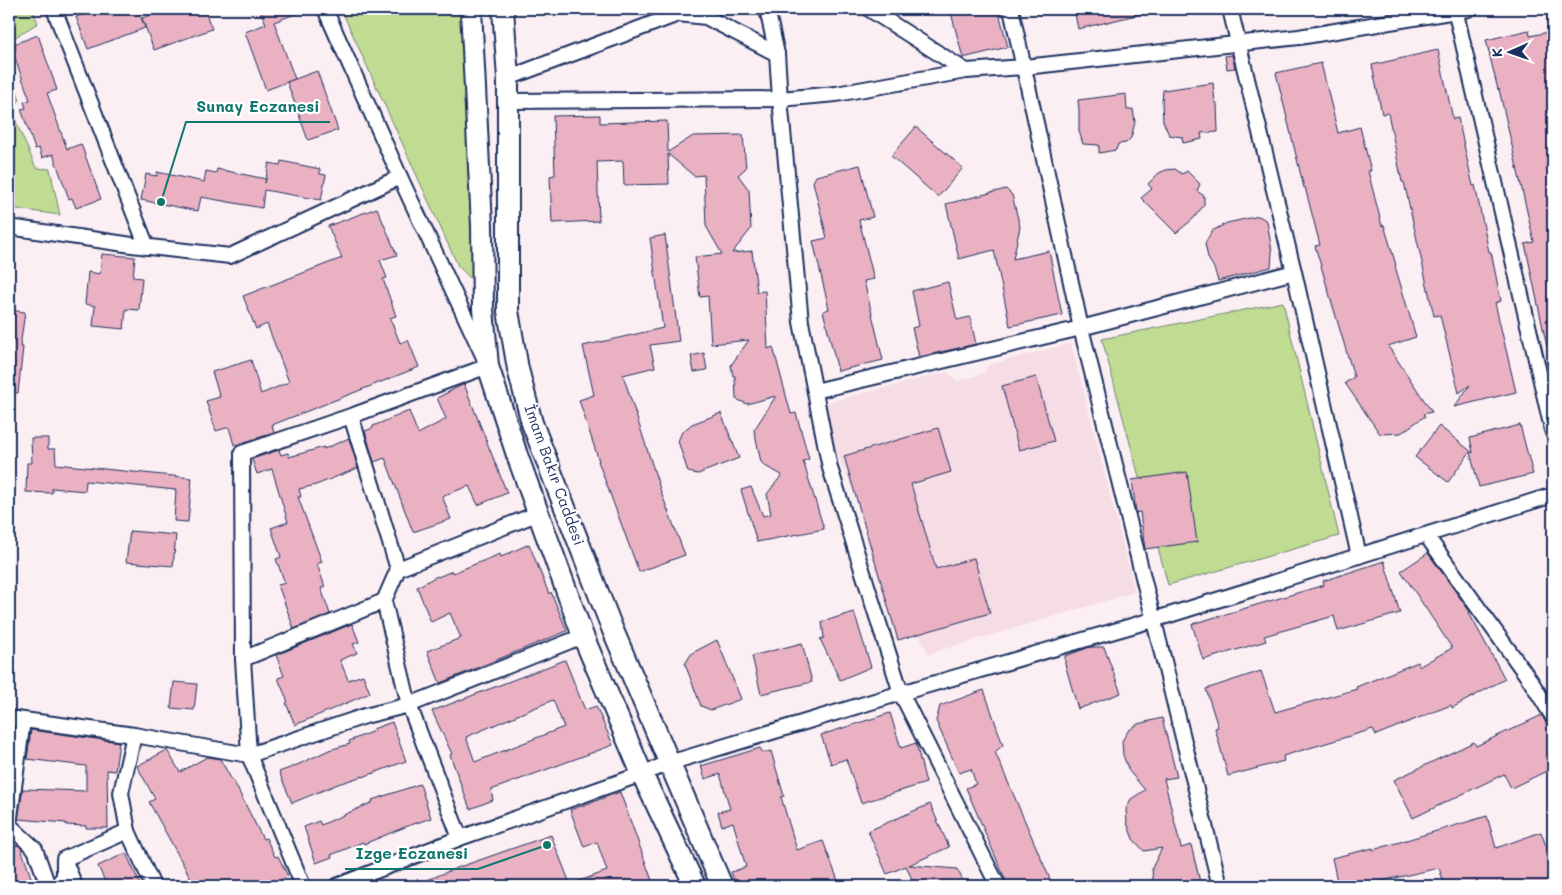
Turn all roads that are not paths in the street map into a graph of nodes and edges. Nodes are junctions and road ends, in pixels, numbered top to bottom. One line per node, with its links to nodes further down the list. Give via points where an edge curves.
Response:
1 (54, 9): 19 (street)
2 (325, 9): 17 (street)
3 (471, 9): 22 (main road)
4 (503, 9): 14 (main road, İmam Bakır Caddesi)
5 (766, 9): 11 (street)
6 (869, 9): 13 (street)
7 (1011, 9): 12 (street)
8 (1230, 9): 10 (street)
9 (1459, 10): 10 (street); 25 (street)
10 (1240, 44): 12 (street); 20 (street)
11 (777, 54): 14 (street, via 706,17 678,14); 15 (street)
12 (1025, 67): 13 (street); 21 (street)
13 (966, 71): 15 (street, via 836,94)
14 (508, 78): 16 (main road, İmam Bakır Caddesi)
15 (780, 99): 16 (street); 23 (street, via 802,322)
16 (509, 101): 41 (main road, İmam Bakır Caddesi, via 508,311 518,369 532,423)
17 (400, 178): 19 (street, via 230,256); 22 (street)
18 (9, 227): 19 (street)
19 (147, 247)
20 (1294, 272): 21 (street); 29 (street)
21 (1080, 328): 23 (street); 32 (street)
22 (488, 366): 24 (street); 27 (main road)
23 (815, 391): 35 (street, via 830,468)
24 (350, 416): 30 (street); 34 (street, via 242,453)
25 (1553, 433)
26 (1553, 495): 28 (street)
27 (539, 513): 30 (street); 33 (main road)
28 (1426, 535): 29 (street); 37 (street)
29 (1359, 556): 32 (street)
30 (398, 570): 31 (street)
31 (384, 601): 34 (street); 36 (street)
32 (1152, 620): 35 (street); 56 (street)
33 (583, 636): 36 (street); 42 (main road)
34 (243, 659): 40 (street)
35 (901, 693): 41 (street); 55 (street)
36 (408, 705): 40 (street); 45 (street)
37 (1553, 717)
38 (16, 719): 39 (street); 43 (street)
39 (134, 735): 40 (street); 44 (street, via 121,793)
40 (249, 755): 51 (street)
41 (669, 763): 42 (street); 54 (main road, İmam Bakır Caddesi)
42 (642, 774): 45 (street); 53 (main road)
43 (9, 825): 47 (street, via 35,849)
44 (128, 832): 46 (street); 50 (street)
45 (460, 838): 52 (street)
46 (64, 859): 48 (street, via 64,877); 49 (street)
47 (48, 886)
48 (56, 886)
49 (75, 886)
50 (153, 886)
51 (303, 886)
52 (337, 886)
53 (695, 886)
54 (722, 886)
55 (998, 886)
56 (1220, 886)

